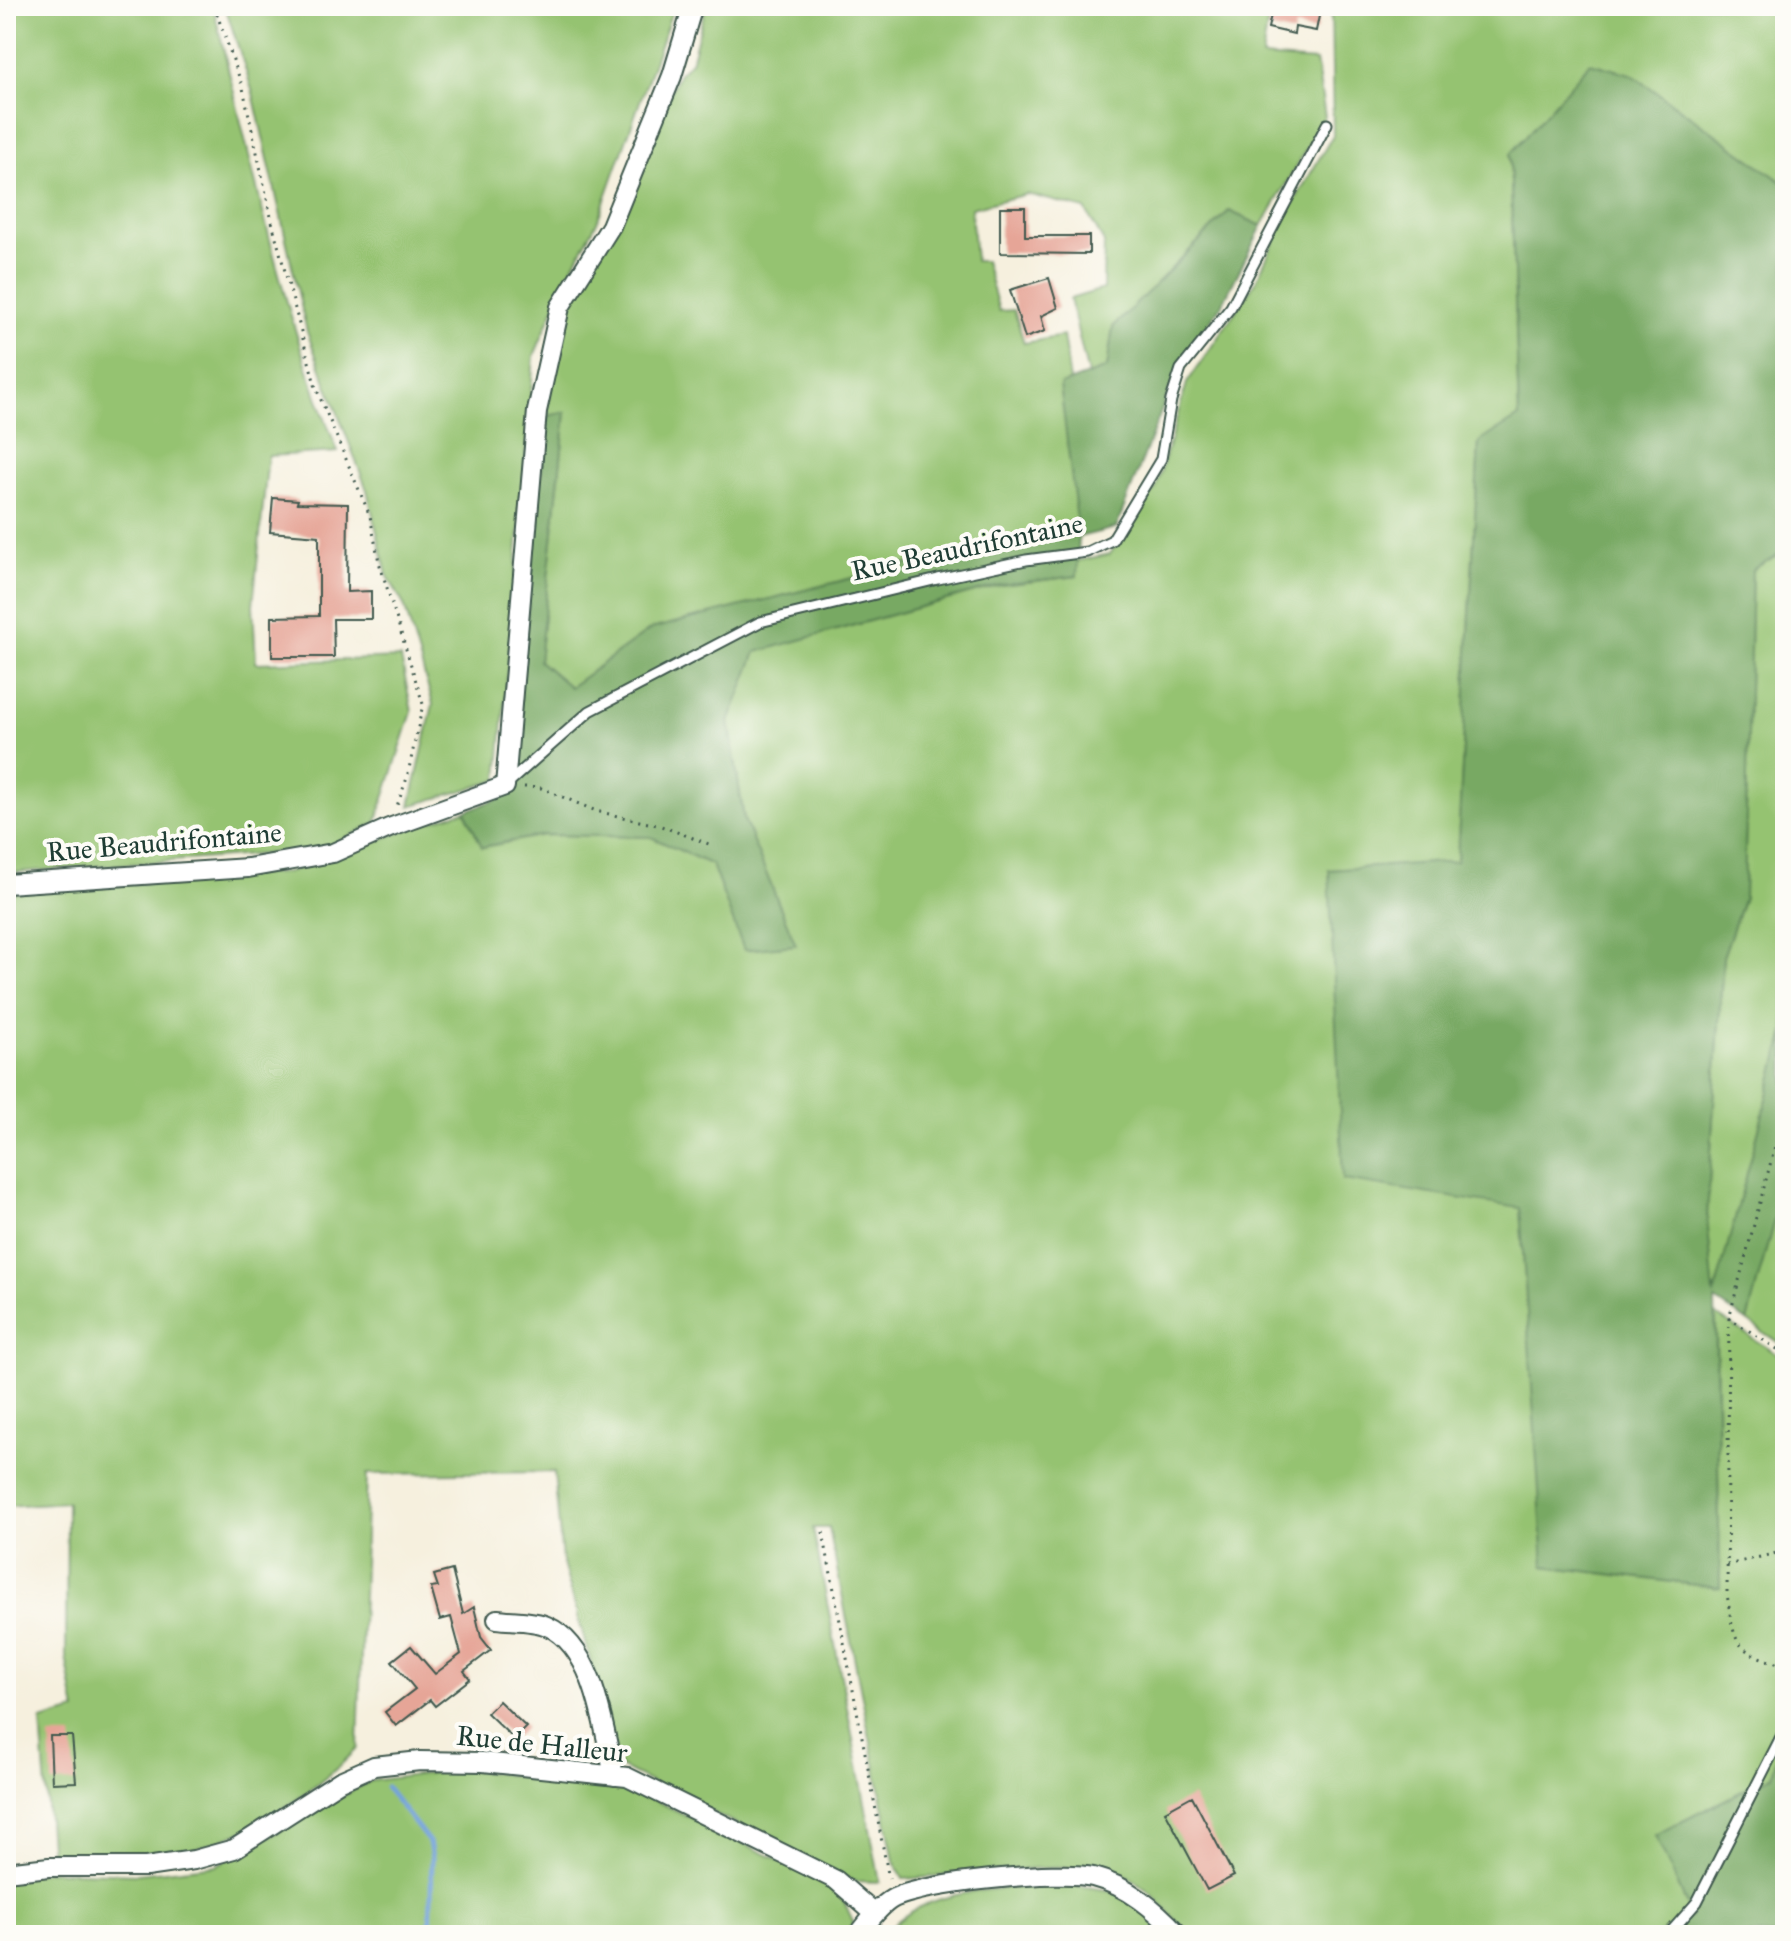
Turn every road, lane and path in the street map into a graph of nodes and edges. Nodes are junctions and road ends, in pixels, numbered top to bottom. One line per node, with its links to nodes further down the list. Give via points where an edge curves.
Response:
1 (214, 6): 5 (path, via 243,88 316,388 370,516 423,704 407,778)
2 (693, 6): 4 (street, via 672,76 611,226 560,307 537,411)
3 (1327, 124): 4 (lane, Rue Beaudrifontaine, via 1231,307 1181,369 1161,459 1112,540 1087,552 953,575 760,622 590,711)
4 (505, 786): 5 (street, Rue Beaudrifontaine); 6 (path, via 541,788 596,811 661,826)
5 (389, 828): 7 (street, Rue Beaudrifontaine, via 333,853 248,868)
6 (714, 846)
7 (6, 884)
8 (1785, 1109): 9 (path)
9 (1729, 1318): 10 (path); 13 (path)
10 (1785, 1354)
11 (823, 1532): 19 (path)
12 (1785, 1551): 13 (path)
13 (1727, 1565): 15 (path, via 1733,1632 1748,1654)
14 (497, 1619): 17 (street, via 546,1626 577,1648 599,1708)
15 (1785, 1666)
16 (1785, 1729): 23 (lane, via 1697,1902)
17 (614, 1776): 18 (street, Rue de Halleur, via 483,1762 374,1766 340,1781 234,1849 146,1867); 20 (street, Rue de Halleur, via 627,1777 836,1880)
18 (6, 1872)
19 (892, 1899): 20 (street); 22 (street, via 953,1884 1092,1876 1143,1901)
20 (875, 1914): 21 (street)
21 (858, 1935)
22 (1179, 1935)
23 (1668, 1935)

